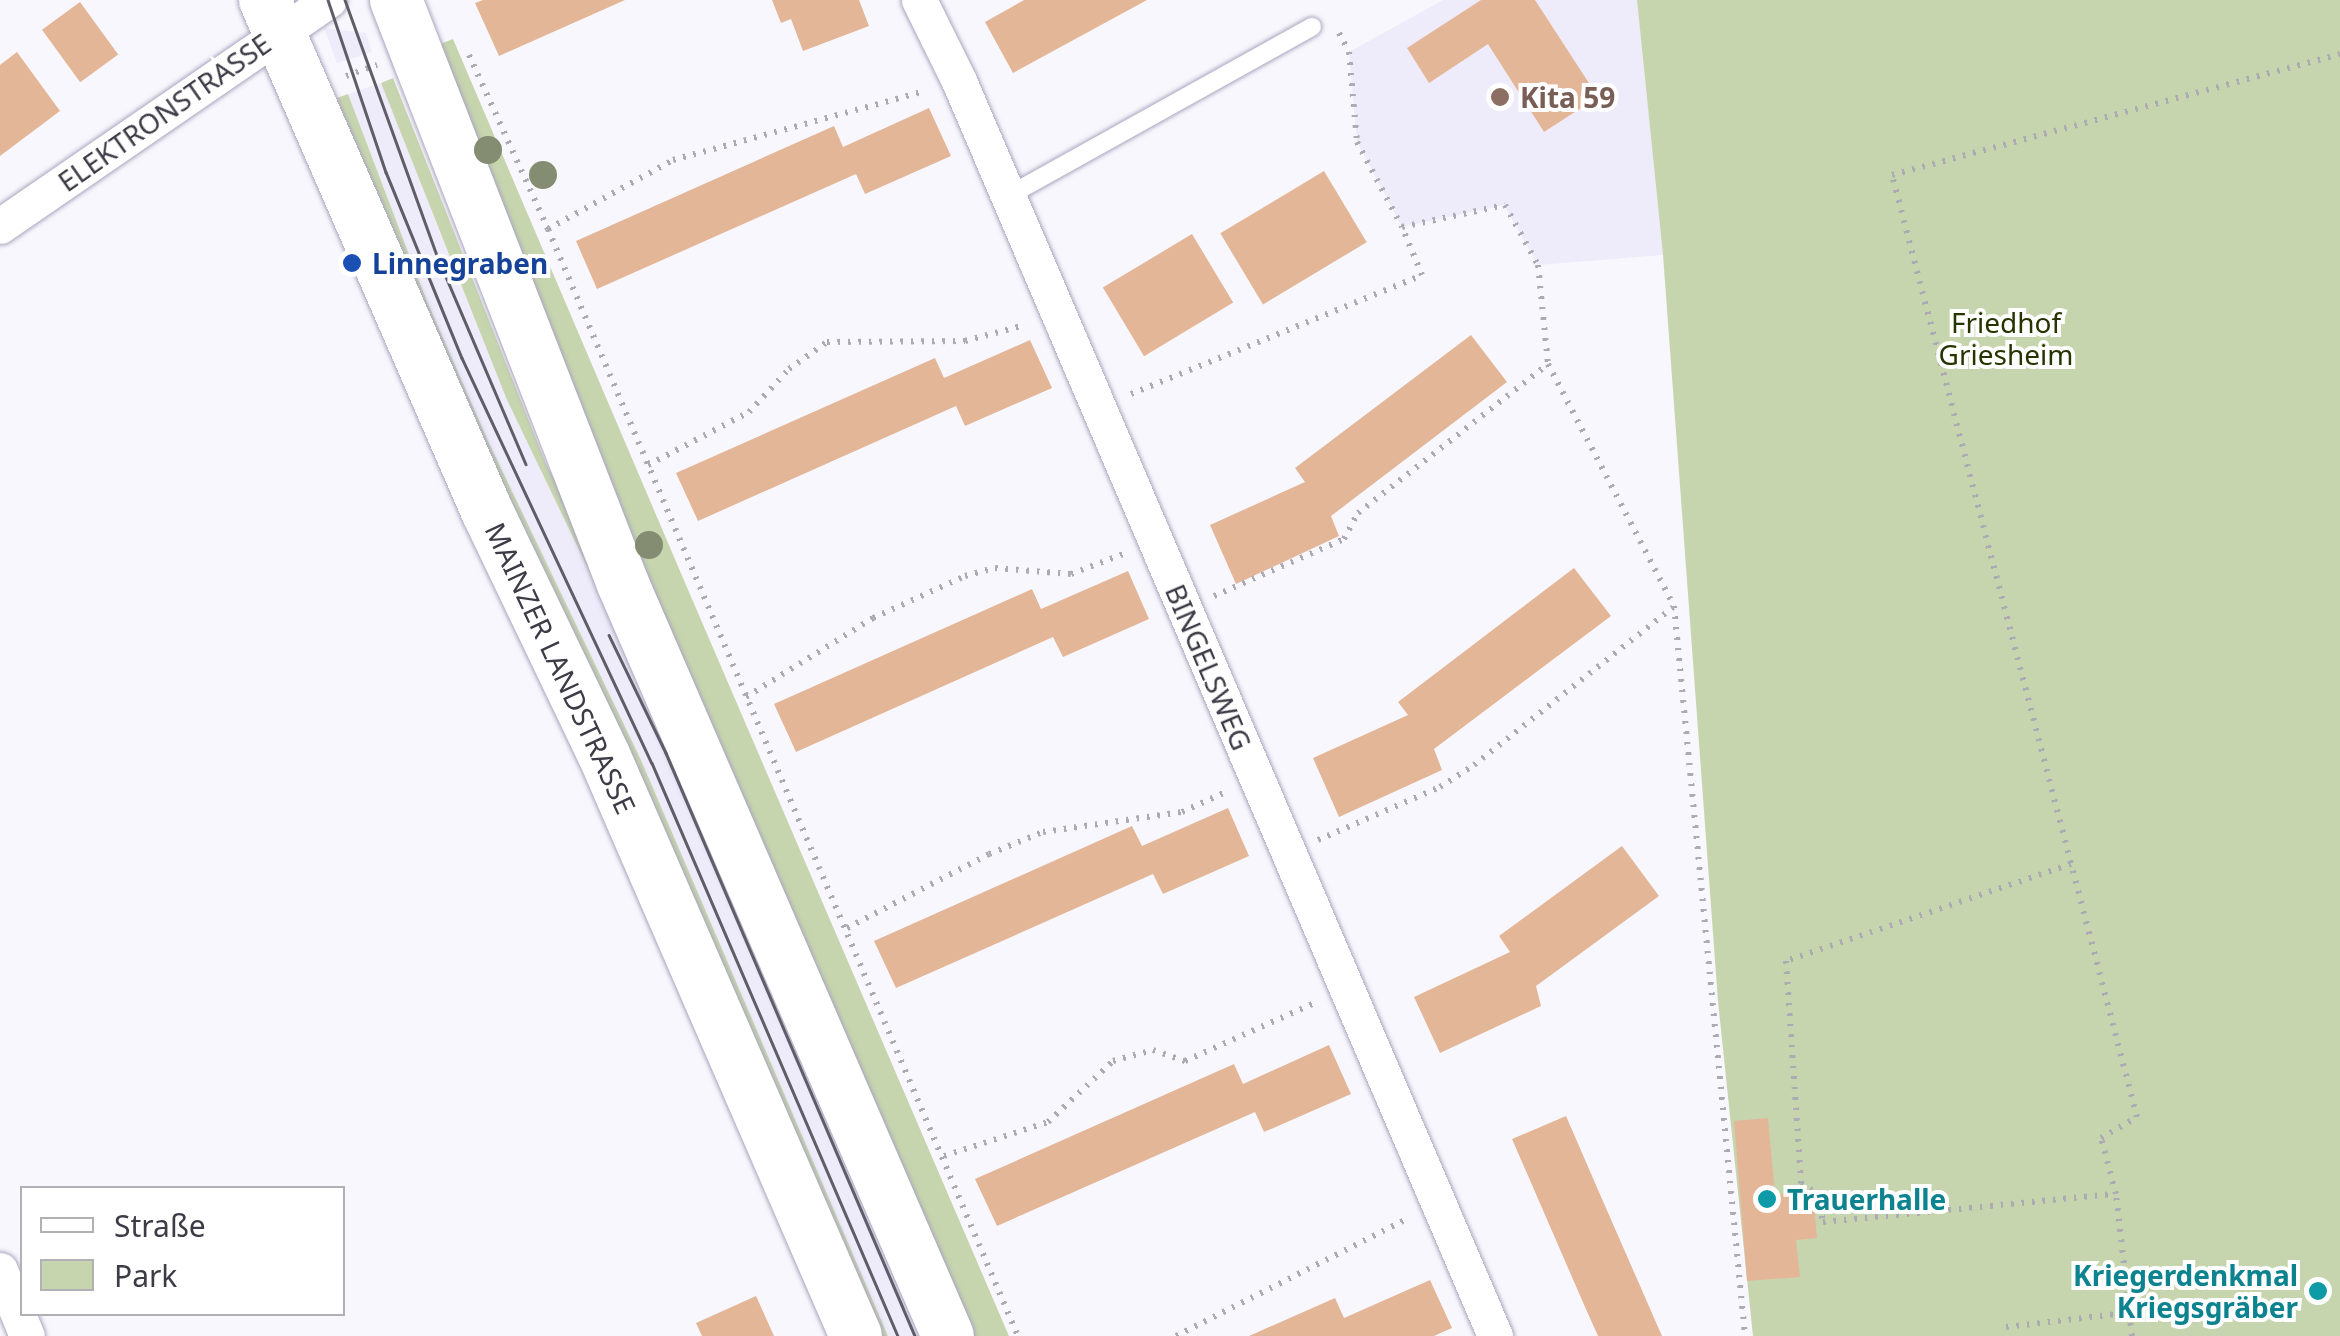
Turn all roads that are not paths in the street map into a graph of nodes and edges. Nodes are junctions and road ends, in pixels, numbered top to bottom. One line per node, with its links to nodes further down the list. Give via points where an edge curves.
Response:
1 (328, 0): 3 (street, ELEKTRONSTRASSE)
2 (918, 0): 6 (street, BINGELSWEG)
3 (272, 16): 7 (street, ELEKTRONSTRASSE); 10 (main road, MAINZER LANDSTRASSE, via 487,512 604,754)
4 (423, 27): 11 (main road, via 623,584)
5 (1312, 27): 6 (lane)
6 (1008, 196): 12 (street, BINGELSWEG)
7 (0, 226)
8 (0, 1270): 9 (street)
9 (27, 1336)
10 (856, 1336)
11 (948, 1336)
12 (1494, 1336)

